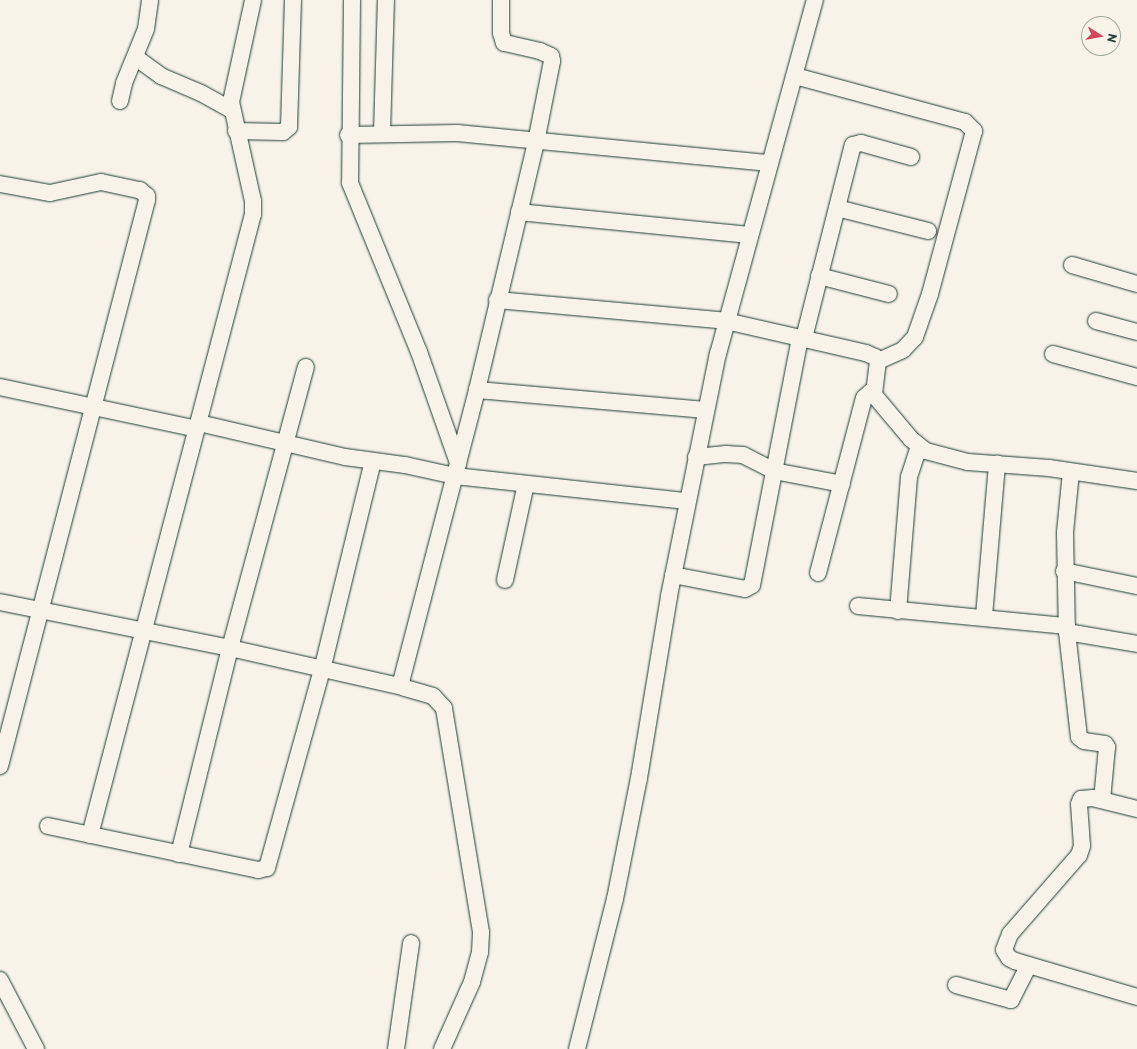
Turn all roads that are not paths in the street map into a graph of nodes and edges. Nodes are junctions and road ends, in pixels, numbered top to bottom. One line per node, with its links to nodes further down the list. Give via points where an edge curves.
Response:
1 (150, 0): 8 (street, via 146,29)
2 (253, 0): 11 (street, via 232,94)
3 (293, 0): 12 (street, via 289,127 283,132)
4 (352, 0): 14 (street)
5 (386, 0): 13 (street)
6 (501, 0): 15 (street, via 501,33 504,43 540,50 551,56)
7 (815, 0): 9 (street)
8 (136, 58): 10 (street, via 124,83); 11 (street, via 161,76)
9 (795, 76): 17 (street); 33 (street, via 965,122 974,131 930,294 915,337 903,350)
10 (120, 101)
11 (232, 110): 12 (street)
12 (236, 131): 41 (street, via 253,201 253,214)
13 (382, 133): 14 (street); 15 (street, via 457,133)
14 (348, 135): 47 (street, via 349,176 353,195 419,352)
15 (536, 142): 17 (street); 20 (street)
16 (911, 157): 19 (street, via 861,142 853,145)
17 (770, 163): 22 (street)
18 (0, 184): 39 (street, via 50,193 101,182 135,188 147,196)
19 (837, 208): 21 (street); 24 (street)
20 (519, 212): 22 (street); 27 (street)
21 (928, 231)
22 (749, 235): 28 (street)
23 (1072, 265): 25 (street)
24 (820, 276): 26 (street); 31 (street)
25 (1137, 284)
26 (889, 294)
27 (497, 300): 28 (street); 37 (street)
28 (726, 321): 31 (street); 40 (street)
29 (1096, 321): 30 (street)
30 (1137, 332)
31 (802, 337): 33 (street, via 866,353 876,357); 48 (street)
32 (1053, 354): 35 (street)
33 (878, 361): 38 (street)
34 (306, 367): 42 (street)
35 (1137, 377)
36 (0, 387): 39 (street)
37 (477, 390): 40 (street); 47 (street)
38 (873, 390): 43 (street, via 878,401); 51 (street, via 864,398)
39 (94, 406): 41 (street); 62 (street)
40 (706, 410): 44 (street)
41 (198, 426): 42 (street); 65 (street)
42 (285, 443): 45 (street); 67 (street)
43 (919, 447): 46 (street, via 956,460); 61 (street, via 908,477)
44 (696, 457): 48 (street, via 736,454 750,458); 53 (street)
45 (373, 461): 47 (street); 68 (street)
46 (997, 464): 49 (street); 63 (street)
47 (457, 470): 52 (street); 69 (street, via 402,678)
48 (774, 471): 51 (street); 56 (street, via 754,582 749,589)
49 (1071, 472): 50 (street); 54 (street)
50 (1137, 481)
51 (838, 483): 55 (street)
52 (526, 484): 53 (street); 57 (street)
53 (687, 501): 56 (street)
54 (1064, 571): 58 (street); 64 (street)
55 (818, 573)
56 (673, 576): 84 (street, via 640,778 616,899)
57 (505, 580)
58 (1137, 586)
59 (0, 602): 62 (street)
60 (858, 606): 61 (street)
61 (898, 610): 63 (street)
62 (41, 611): 65 (street); 70 (street)
63 (984, 616): 64 (street)
64 (1067, 629): 66 (street); 71 (street, via 1079,737 1084,741 1105,744 1107,747)
65 (143, 631): 67 (street); 74 (street)
66 (1137, 644)
67 (230, 648): 68 (street); 75 (street)
68 (322, 670): 69 (street); 75 (street, via 267,868 258,870)
69 (403, 687): 83 (street, via 433,696 444,708 481,932 480,952 472,982)
70 (0, 766)
71 (1102, 800): 72 (street); 77 (street, via 1086,797 1081,799 1079,804 1082,846 1079,855 1008,938 1005,954 1015,961)
72 (1137, 809)
73 (48, 826): 74 (street)
74 (90, 835): 75 (street)
75 (179, 854)
76 (411, 943): 82 (street)
77 (1029, 965): 79 (street, via 1011,1000); 80 (street)
78 (0, 980): 81 (street)
79 (956, 985)
80 (1137, 996)
81 (36, 1049)
82 (396, 1049)
83 (442, 1049)
84 (577, 1049)

